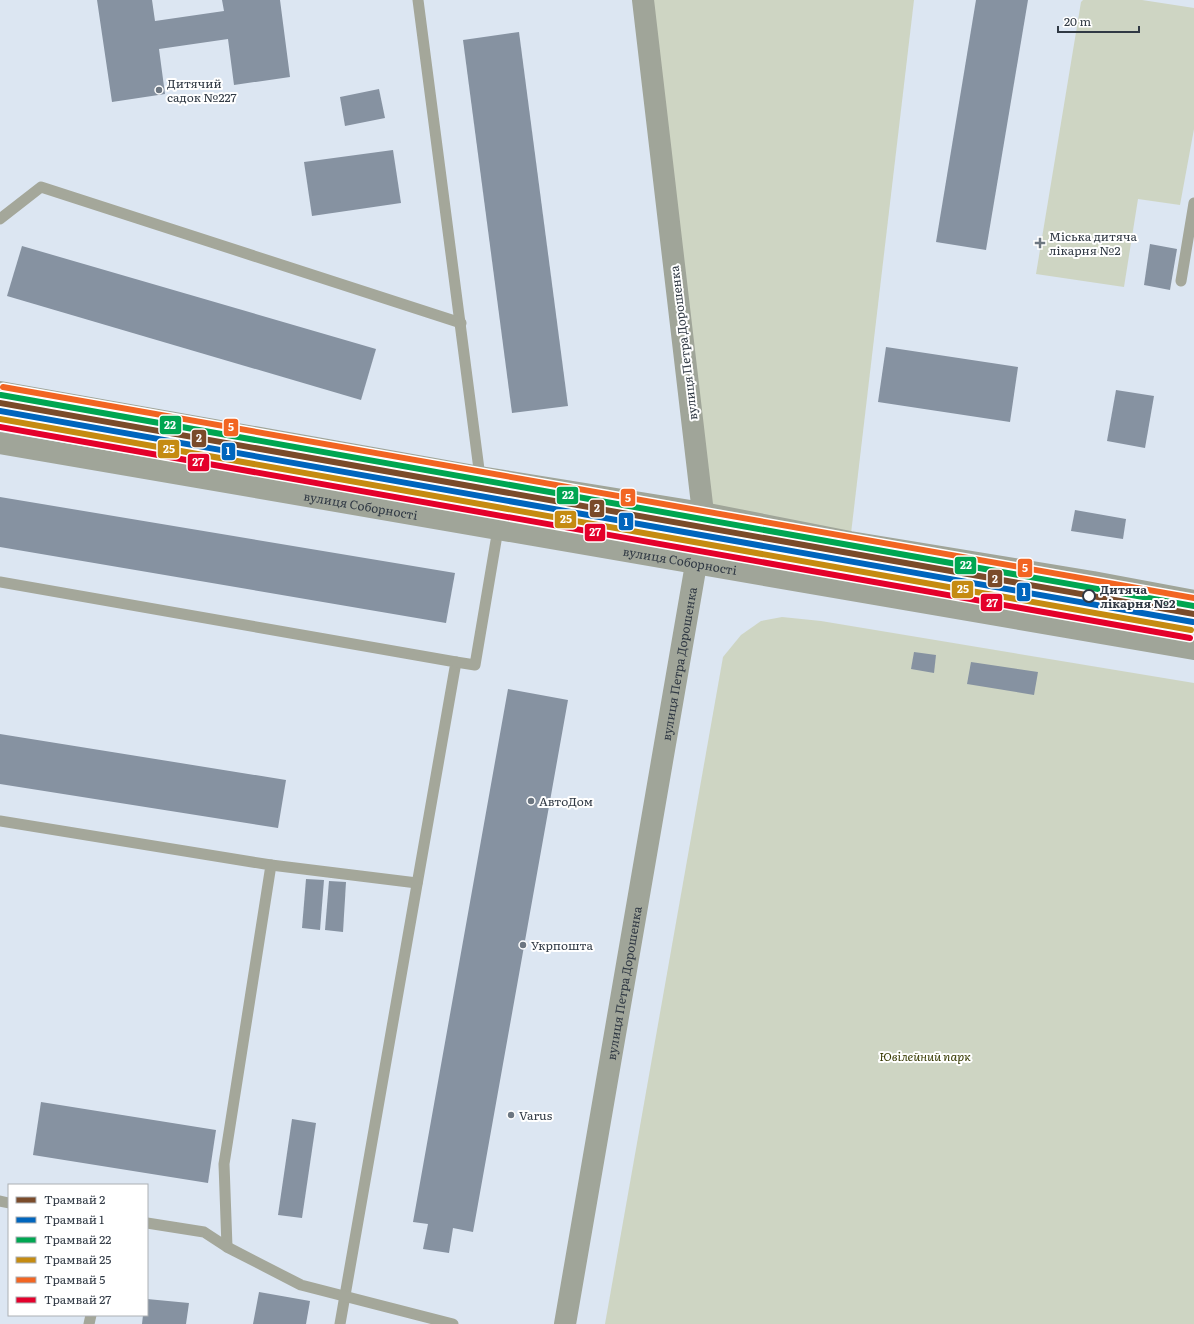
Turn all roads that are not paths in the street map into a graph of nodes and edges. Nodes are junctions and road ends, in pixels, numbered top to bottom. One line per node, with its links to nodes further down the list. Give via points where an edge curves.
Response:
1 (418, 0): 6 (lane)
2 (643, 0): 10 (main road, вулиця Петра Дорошенка)
3 (1194, 203): 5 (lane)
4 (0, 219): 6 (lane, via 41,187)
5 (1181, 281)
6 (461, 323): 9 (lane)
7 (0, 392): 9 (main road)
8 (0, 443): 11 (main road, вулиця Соборності)
9 (480, 477): 10 (main road)
10 (703, 513): 12 (main road, вулиця Петра Дорошенка); 14 (main road, via 850,542)
11 (498, 529): 12 (main road, вулиця Соборності); 16 (lane, via 475,665)
12 (696, 562): 15 (main road, вулиця Соборності); 25 (main road, вулиця Петра Дорошенка)
13 (0, 582): 16 (lane)
14 (1194, 601)
15 (1194, 649)
16 (456, 662): 19 (lane)
17 (0, 821): 18 (lane)
18 (271, 865): 19 (lane); 21 (lane, via 224,1164)
19 (417, 883): 22 (lane)
20 (148, 1223): 21 (lane, via 204,1232)
21 (227, 1247): 22 (lane, via 301,1285)
22 (345, 1296): 23 (lane); 24 (lane)
23 (340, 1324)
24 (453, 1324)
25 (565, 1324)

